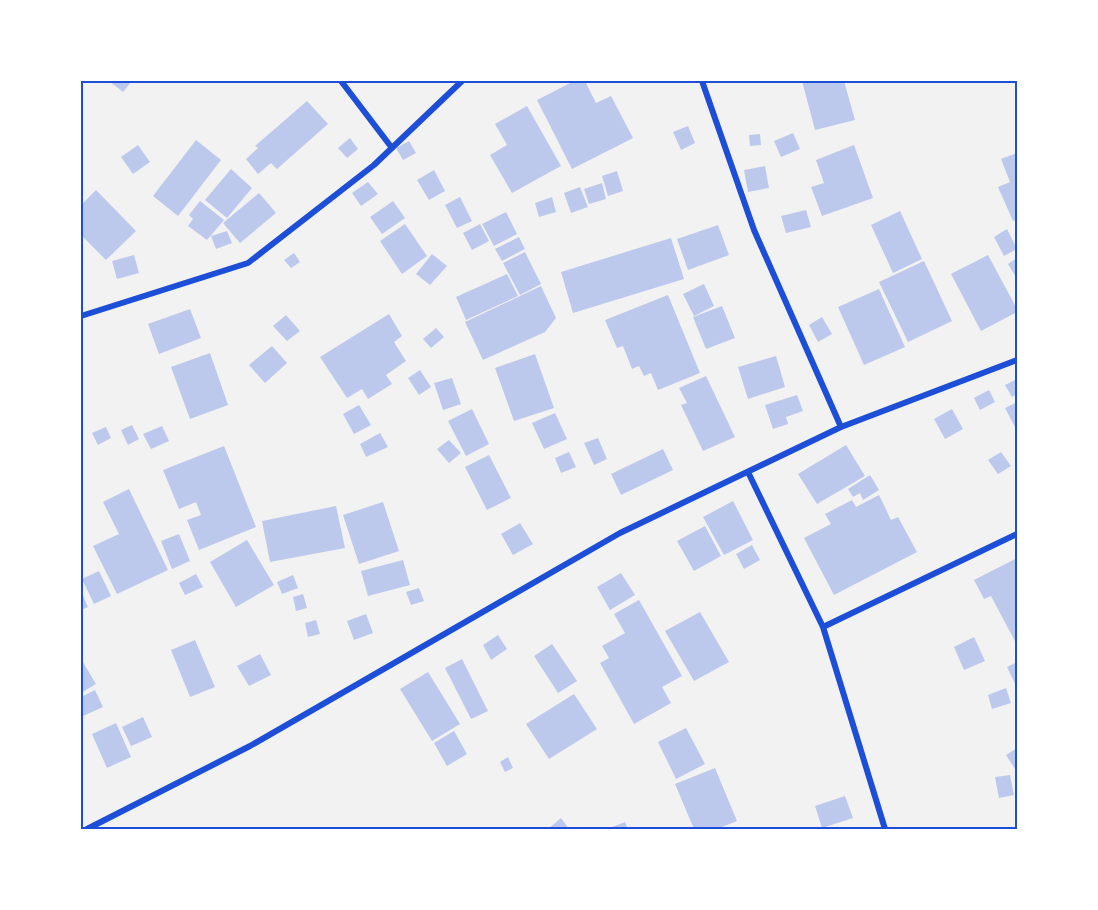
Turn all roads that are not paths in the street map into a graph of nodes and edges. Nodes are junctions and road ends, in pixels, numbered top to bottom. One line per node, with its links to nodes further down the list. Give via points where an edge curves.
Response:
1 (341, 81): 4 (street)
2 (462, 81): 4 (street)
3 (702, 81): 7 (street, via 754,230)
4 (392, 148): 5 (street, via 248,263)
5 (81, 316)
6 (1017, 360): 7 (street)
7 (841, 428): 8 (street)
8 (748, 472): 10 (street); 11 (street, via 620,533 250,746)
9 (1017, 534): 10 (street)
10 (823, 627): 12 (street)
11 (87, 829)
12 (885, 829)

